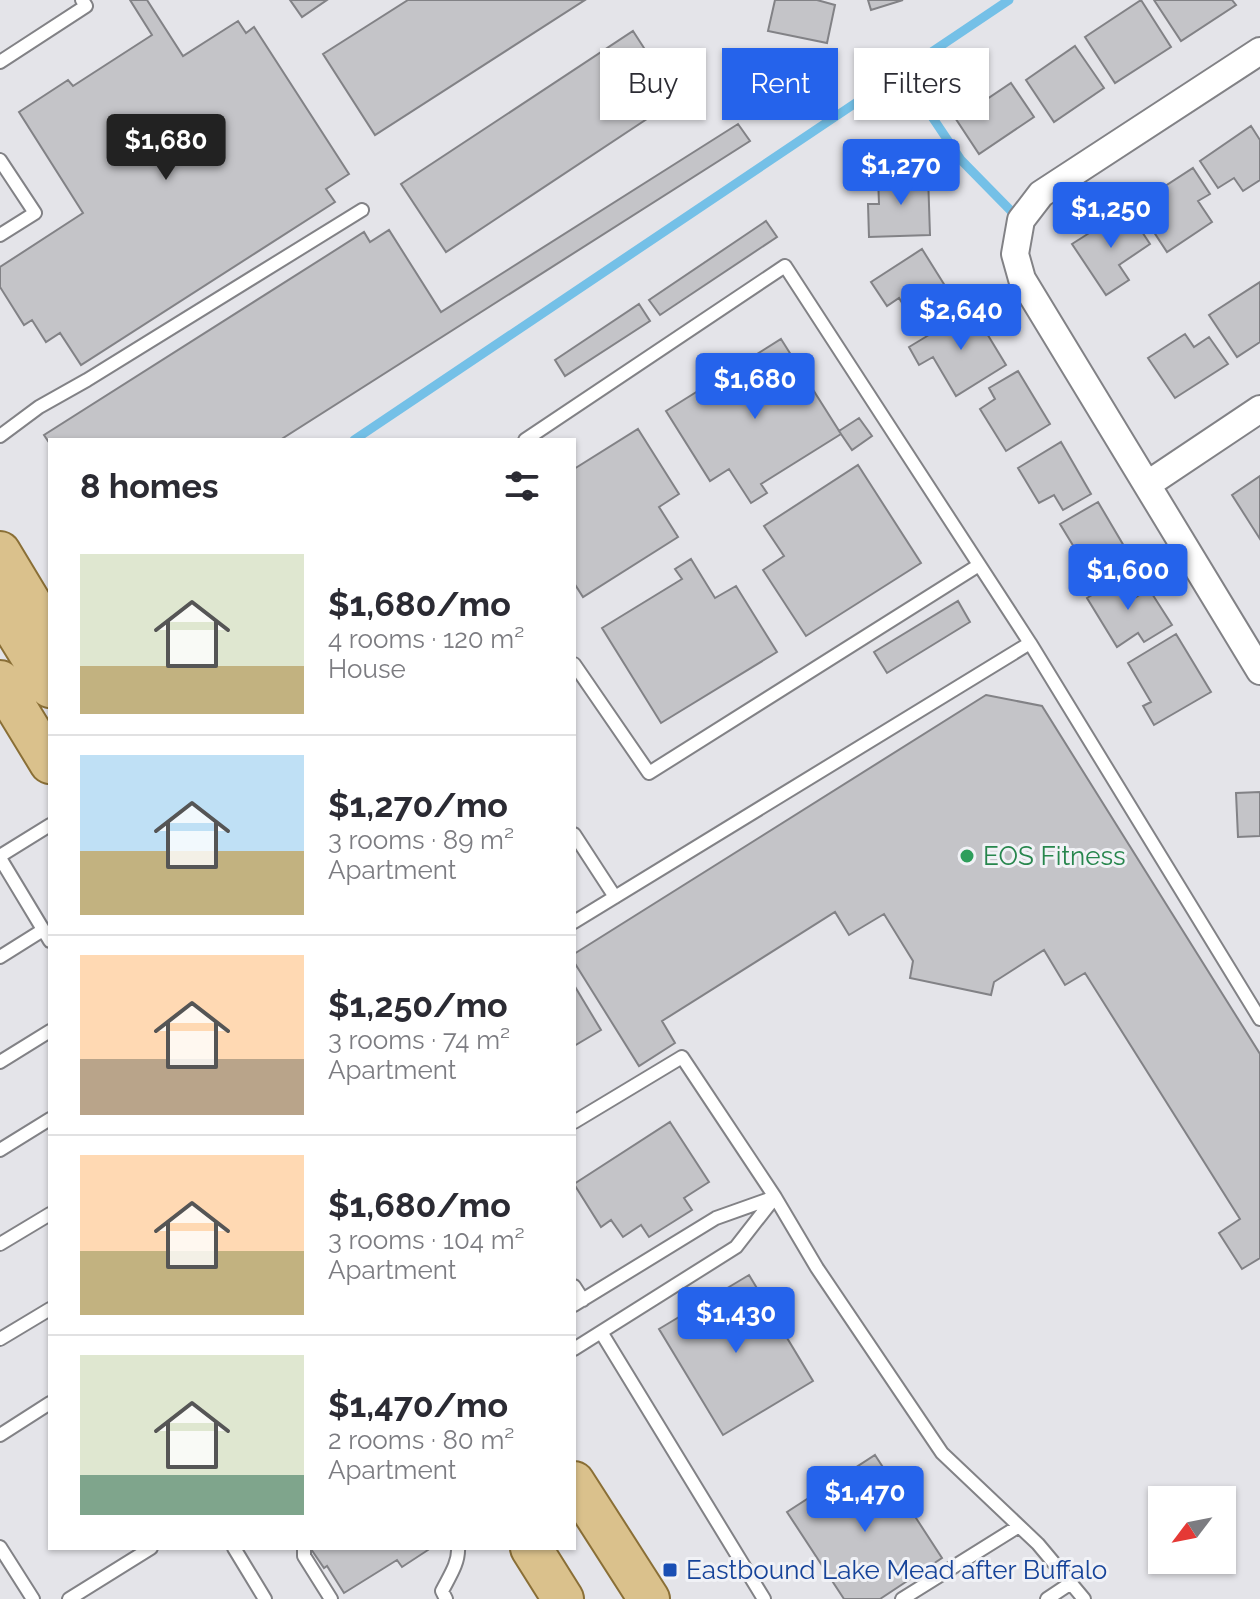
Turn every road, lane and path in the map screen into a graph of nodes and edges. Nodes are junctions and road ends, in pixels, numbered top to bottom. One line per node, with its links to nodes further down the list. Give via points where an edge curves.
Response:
1 (82, 0): 3 (lane, via 86,6)
2 (1260, 51): 10 (street, via 1041,194 1021,220 1015,254 1022,279)
3 (0, 62)
4 (0, 160): 6 (lane, via 35,213)
5 (362, 210): 8 (lane)
6 (0, 235)
7 (1260, 409): 10 (street)
8 (0, 436)
9 (528, 438): 12 (lane, via 785,266)
10 (1148, 484): 17 (street)
11 (0, 552): 14 (main road)
12 (979, 565): 15 (lane); 16 (lane, via 649,773)
13 (0, 605): 19 (main road)
14 (48, 632)
15 (1030, 643): 24 (lane); 28 (lane)
16 (576, 667)
17 (1260, 671)
18 (0, 681): 20 (main road)
19 (48, 684)
20 (48, 760)
21 (48, 826): 23 (lane)
22 (576, 837): 24 (lane)
23 (0, 857): 26 (lane)
24 (615, 897): 25 (lane)
25 (576, 921)
26 (47, 935): 27 (lane)
27 (0, 957)
28 (1260, 1019)
29 (48, 1032): 30 (lane)
30 (0, 1062)
31 (48, 1120): 33 (lane)
32 (576, 1121): 34 (lane, via 682,1057)
33 (0, 1150)
34 (775, 1197): 37 (lane, via 716,1218); 39 (lane, via 736,1247); 45 (lane, via 942,1453)
35 (48, 1215): 36 (lane)
36 (0, 1244)
37 (578, 1303)
38 (48, 1310): 40 (lane)
39 (601, 1332): 41 (lane); 60 (lane)
40 (0, 1339)
41 (576, 1348)
42 (48, 1404): 43 (lane)
43 (0, 1435)
44 (576, 1485): 59 (main road)
45 (1019, 1526): 52 (lane); 61 (lane)
46 (0, 1547): 54 (lane)
47 (148, 1550): 55 (lane)
48 (235, 1550): 56 (lane)
49 (304, 1550): 57 (lane)
50 (458, 1550): 53 (lane)
51 (532, 1550): 58 (main road)
52 (1071, 1583): 62 (lane); 63 (lane)
53 (444, 1595)
54 (33, 1599)
55 (69, 1599)
56 (265, 1599)
57 (331, 1599)
58 (563, 1599)
59 (649, 1599)
60 (764, 1599)
61 (902, 1599)
62 (1047, 1599)
63 (1084, 1599)

